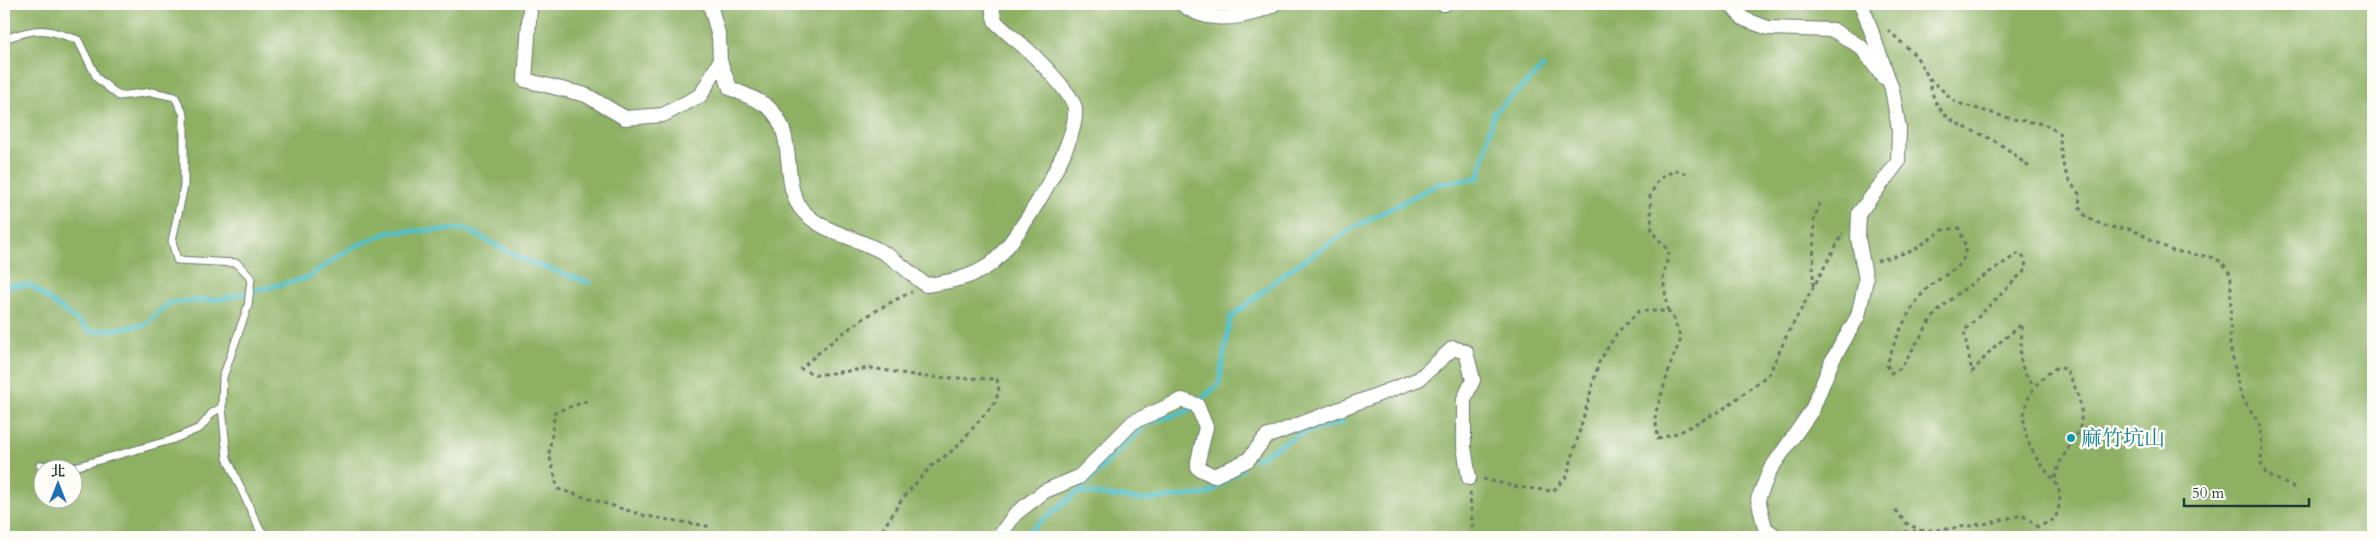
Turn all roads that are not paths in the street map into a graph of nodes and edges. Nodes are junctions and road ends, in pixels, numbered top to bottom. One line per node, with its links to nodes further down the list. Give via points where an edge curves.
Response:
1 (710, 4): 9 (street, via 719,36)
2 (992, 4): 9 (street, via 996,21 1065,90 1075,108 1072,133 1065,153 1013,240 990,264 956,282 926,285 883,252 814,222 801,209 792,190 788,148 781,126 768,107 730,88)
3 (1182, 4): 4 (street, via 1211,18 1241,17)
4 (1274, 4)
5 (1730, 4): 10 (street, via 1744,20 1768,28 1833,30 1861,47)
6 (1860, 4): 10 (street)
7 (530, 8): 9 (street, via 525,80 586,96 625,118 663,115 701,95)
8 (4, 39): 11 (lane, via 36,29 55,32 78,40 97,78 119,96 152,92 175,97 184,115 184,186 172,241 176,260 237,263 251,278 248,306 222,376)
9 (720, 60)
10 (1892, 89): 16 (street, via 1899,129 1898,162 1859,213 1858,238 1866,280 1858,316 1832,361 1812,410 1770,470 1758,499 1765,528)
11 (222, 407): 12 (lane, via 212,413 200,428 179,437); 14 (lane, via 227,458 259,528)
12 (82, 465)
13 (1469, 478): 15 (street, via 1464,447 1464,399 1473,380 1466,352 1453,348 1419,379 1266,437 1248,460 1214,476 1198,468 1206,427 1197,405 1182,400 1133,422 1079,477 1045,491 1015,514)
14 (267, 537)
15 (999, 537)
16 (1777, 537)

